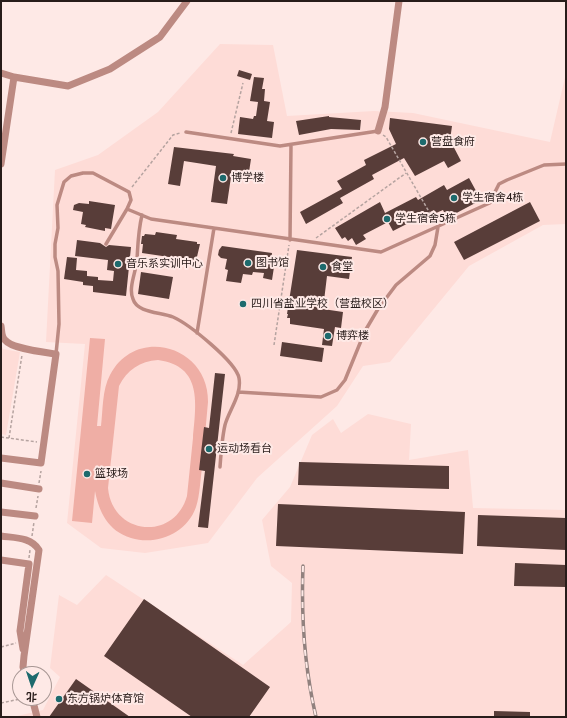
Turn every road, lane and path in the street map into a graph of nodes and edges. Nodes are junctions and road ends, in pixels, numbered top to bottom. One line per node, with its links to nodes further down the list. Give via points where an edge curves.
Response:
1 (187, 1): 4 (street, via 160,36 110,69 68,86)
2 (400, 1): 6 (street, via 385,106)
3 (1, 73): 4 (street)
4 (14, 77): 10 (street)
5 (243, 83): 8 (path)
6 (378, 131): 9 (lane); 12 (path, via 386,137)
7 (186, 132): 8 (lane); 13 (path, via 173,135)
8 (230, 139): 9 (lane, via 280,146)
9 (291, 145): 18 (lane)
10 (1, 164)
11 (566, 164): 16 (lane, via 544,165 507,180 500,184 495,192 494,201)
12 (406, 174): 16 (path); 19 (path)
13 (129, 192): 14 (lane, via 131,200); 25 (lane, via 93,173 71,176 64,182 57,205 58,228 55,244 59,324)
14 (127, 209): 15 (lane); 20 (lane)
15 (142, 215): 17 (lane, via 151,219); 22 (lane, via 137,236 132,299 136,306 173,317)
16 (438, 227): 19 (lane, via 381,252); 26 (lane, via 430,256 396,285 378,310 365,331 345,380 337,390 321,397)
17 (214, 228): 18 (lane); 22 (lane)
18 (290, 240): 19 (lane); 23 (path)
19 (310, 242)
20 (106, 244)
21 (1, 326): 24 (street, via 2,337 6,342)
22 (197, 333): 26 (lane, via 236,371 239,380)
23 (274, 345)
24 (23, 348): 25 (street); 28 (path)
25 (56, 354): 29 (street)
26 (238, 392): 32 (lane, via 225,424)
27 (1, 437): 28 (path)
28 (9, 438): 29 (path, via 32,440)
29 (44, 445): 31 (street)
30 (1, 458): 31 (street)
31 (41, 463): 34 (path)
32 (220, 467)
33 (1, 483): 34 (street)
34 (39, 489): 36 (path)
35 (1, 512): 36 (street)
36 (35, 516): 38 (path)
37 (1, 536): 38 (street)
38 (31, 542): 40 (path); 43 (street, via 35,543 39,550)
39 (1, 560): 40 (street)
40 (29, 564): 41 (street, via 20,631)
41 (22, 642): 42 (path); 43 (street)
42 (1, 647)
43 (24, 656): 44 (street)
44 (23, 666)
45 (12, 701): 46 (path)
46 (1, 703)
47 (34, 706): 48 (street)
48 (37, 717)

